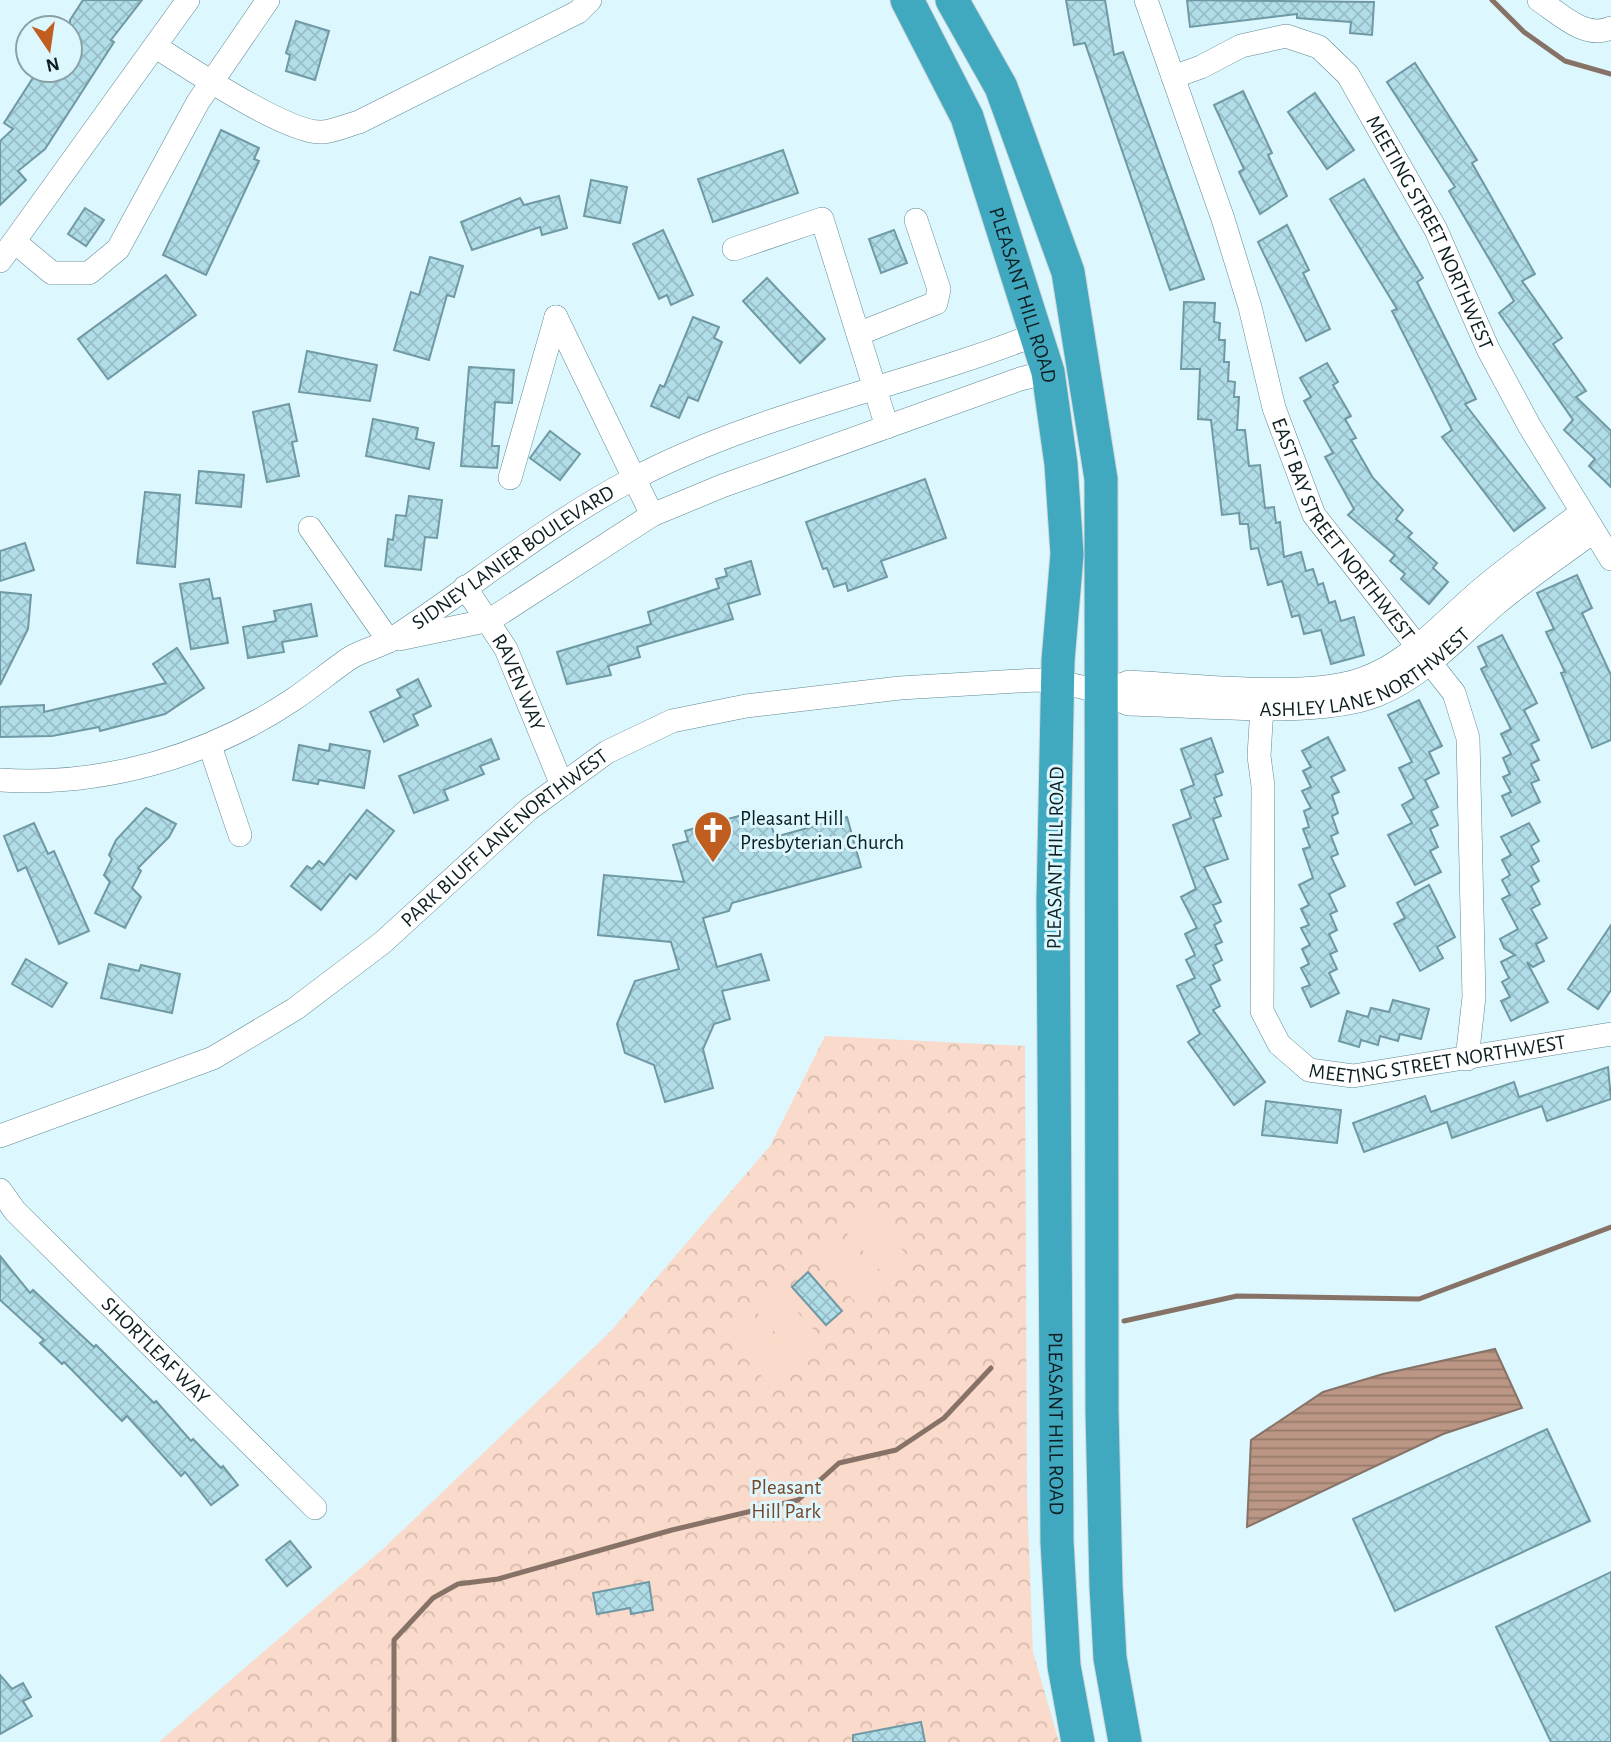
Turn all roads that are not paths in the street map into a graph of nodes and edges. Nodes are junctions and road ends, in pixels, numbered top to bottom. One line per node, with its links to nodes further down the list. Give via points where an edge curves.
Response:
1 (188, 0): 9 (street)
2 (268, 0): 11 (street)
3 (590, 0): 11 (street, via 578,12 359,122 321,133 290,123)
4 (908, 0): 17 (highway, PLEASANT HILL ROAD, via 967,117)
5 (952, 0): 32 (highway, PLEASANT HILL ROAD, via 1001,87 1068,272 1101,479)
6 (1146, 0): 10 (street, EAST BAY STREET NORTHWEST)
7 (1539, 0): 8 (street, via 1583,29)
8 (1611, 28)
9 (156, 47): 11 (street); 13 (street)
10 (1173, 77): 24 (street, MEETING STREET NORTHWEST, via 1241,46 1286,36 1319,47 1348,75 1436,230 1488,349); 30 (street, EAST BAY STREET NORTHWEST, via 1250,307 1274,408 1314,515)
11 (210, 82): 13 (street, via 118,249 89,273 52,273)
12 (916, 220): 16 (street, via 939,289 936,303)
13 (16, 243): 15 (street)
14 (734, 248): 16 (street, via 822,219)
15 (0, 261)
16 (858, 334): 19 (street)
17 (1037, 334): 18 (highway, PLEASANT HILL ROAD); 19 (street, SIDNEY LANIER BOULEVARD)
18 (1048, 372): 20 (street); 31 (highway, PLEASANT HILL ROAD, via 1067,554)
19 (875, 389): 20 (street); 22 (street, SIDNEY LANIER BOULEVARD, via 746,430)
20 (887, 427): 23 (street)
21 (510, 478): 22 (street, via 556,317)
22 (632, 479): 23 (street); 27 (street, SIDNEY LANIER BOULEVARD)
23 (652, 515): 28 (street)
24 (1587, 523): 26 (street, MEETING STREET NORTHWEST); 30 (street, ASHLEY LANE NORTHWEST, via 1498,603)
25 (310, 528): 29 (street)
26 (1611, 559)
27 (465, 587): 28 (street, RAVEN WAY); 29 (street, SIDNEY LANIER BOULEVARD)
28 (489, 620): 29 (street); 36 (street, RAVEN WAY, via 506,649)
29 (389, 641): 34 (street, SIDNEY LANIER BOULEVARD, via 352,657 293,700)
30 (1424, 653): 32 (street, ASHLEY LANE NORTHWEST, via 1341,685 1275,688 1129,682); 33 (street, ASHLEY LANE NORTHWEST, via 1402,683 1348,704); 39 (street, EAST BAY STREET NORTHWEST, via 1454,693 1468,738 1474,997)
31 (1057, 681): 32 (street, ASHLEY LANE NORTHWEST); 36 (street, PARK BLUFF LANE NORTHWEST, via 900,688 746,706 671,721 607,752); 43 (highway, PLEASANT HILL ROAD, via 1053,901 1057,1542 1064,1666)
32 (1102, 692): 33 (street, ASHLEY LANE NORTHWEST, via 1128,704); 44 (highway, PLEASANT HILL ROAD, via 1102,1411 1110,1658)
33 (1262, 707): 39 (street, MEETING STREET NORTHWEST, via 1262,1011 1279,1044 1309,1070 1353,1076)
34 (210, 746): 35 (street, SIDNEY LANIER BOULEVARD, via 84,778); 37 (street)
35 (0, 780)
36 (562, 785): 40 (street, PARK BLUFF LANE NORTHWEST, via 529,809 383,943 295,1009 213,1058)
37 (240, 835)
38 (1611, 1034): 39 (street, MEETING STREET NORTHWEST)
39 (1467, 1059)
40 (0, 1136)
41 (0, 1190): 42 (street, SHORTLEAF WAY)
42 (315, 1508)
43 (1078, 1742)
44 (1125, 1742)

